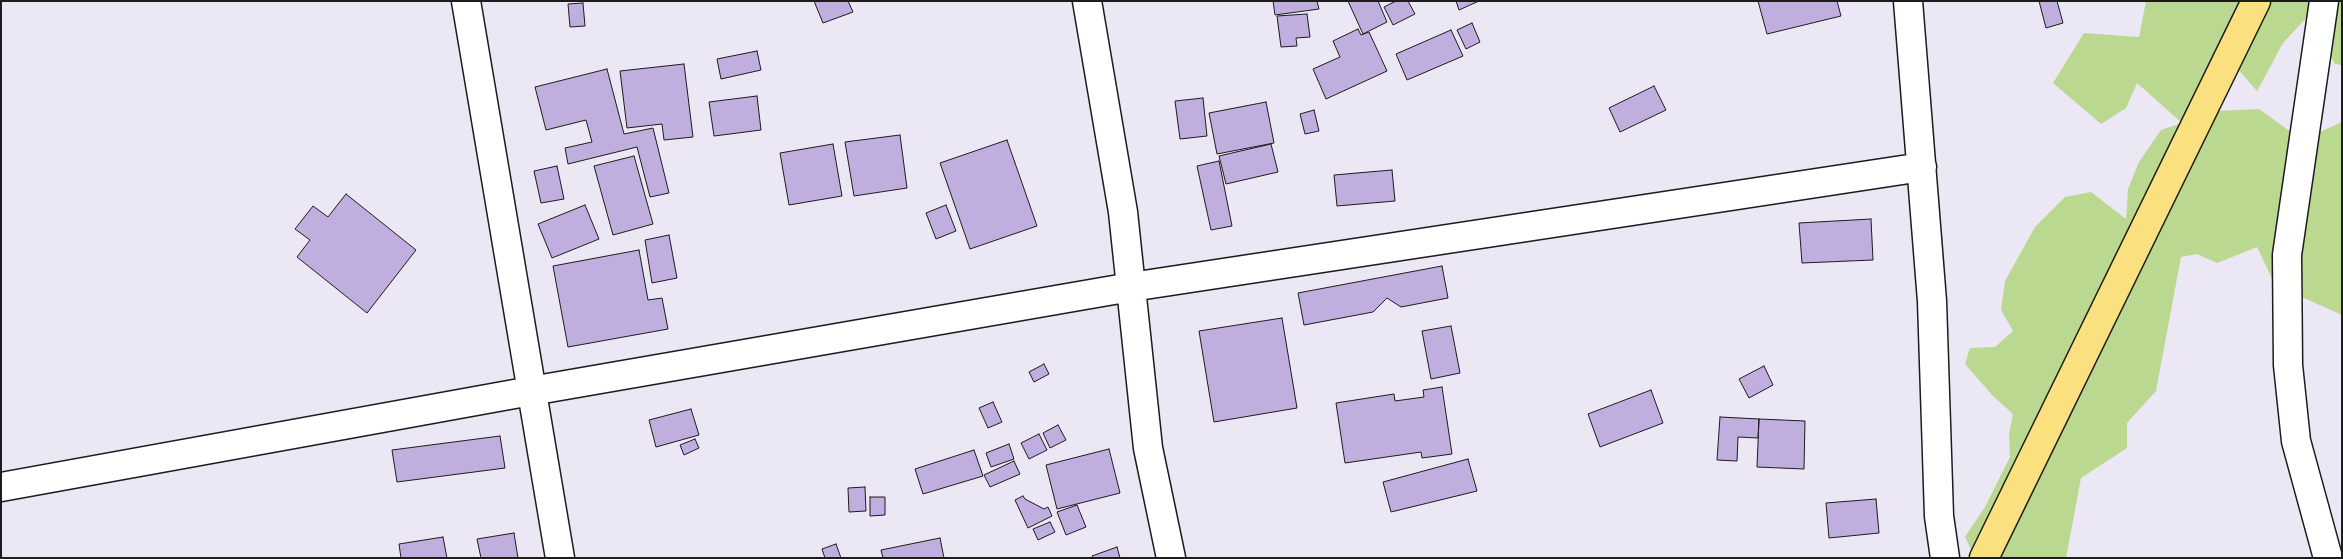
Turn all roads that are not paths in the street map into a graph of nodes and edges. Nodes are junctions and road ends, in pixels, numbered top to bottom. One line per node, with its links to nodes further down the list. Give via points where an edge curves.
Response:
1 (466, 1): 8 (street)
2 (1087, 1): 7 (street, via 1123,212)
3 (1908, 1): 6 (street)
4 (2256, 1): 13 (highway)
5 (2324, 1): 14 (street, via 2287,265 2288,365 2296,441)
6 (1922, 168): 7 (street); 12 (street, via 1932,301 1940,516)
7 (1131, 287): 8 (street); 11 (street, via 1148,448)
8 (531, 390): 9 (street); 10 (street)
9 (1, 487)
10 (560, 558)
11 (1171, 558)
12 (1945, 558)
13 (1984, 558)
14 (2328, 558)

